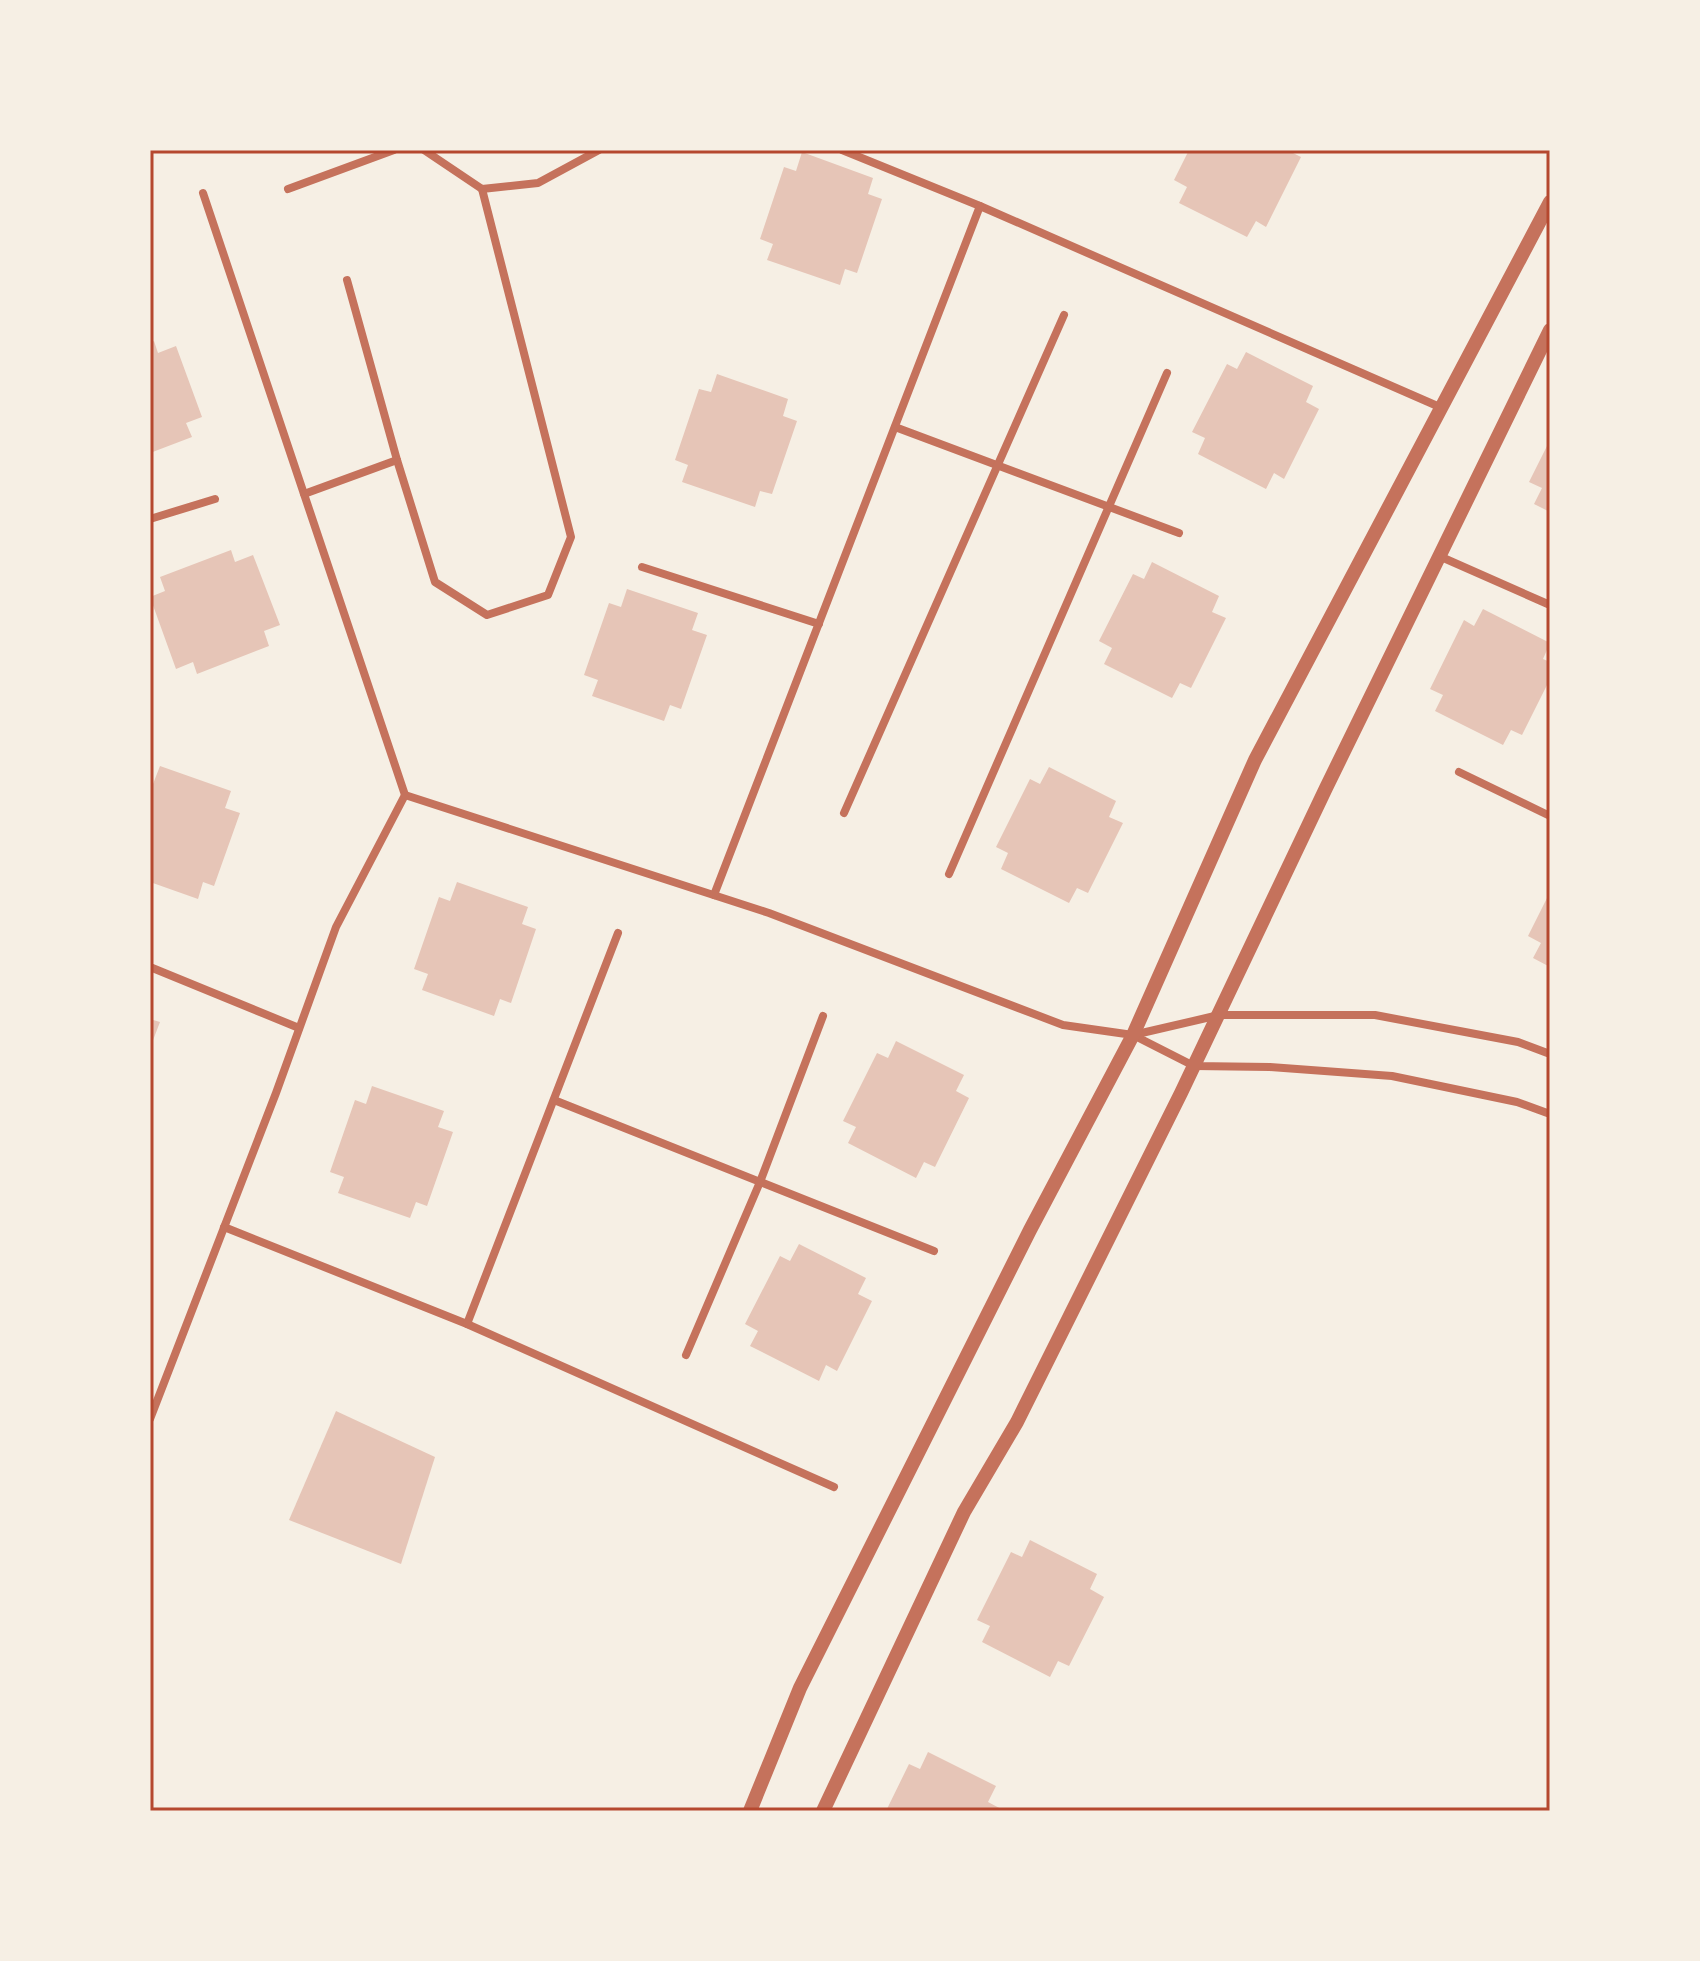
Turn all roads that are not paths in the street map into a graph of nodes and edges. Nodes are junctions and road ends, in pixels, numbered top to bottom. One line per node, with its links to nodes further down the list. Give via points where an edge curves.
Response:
1 (394, 150): 5 (street)
2 (424, 150): 6 (street)
3 (599, 150): 6 (street, via 538,183)
4 (842, 150): 9 (street)
5 (288, 189)
6 (482, 189): 16 (street, via 571,537 548,595 487,615 435,582)
7 (203, 193): 18 (street)
8 (1550, 202): 14 (street)
9 (980, 206): 14 (street); 15 (street)
10 (347, 280): 16 (street)
11 (1064, 315): 17 (street)
12 (1550, 330): 23 (street)
13 (1167, 373): 20 (street)
14 (1442, 408): 38 (street, via 1255,760)
15 (895, 427): 17 (street); 26 (street)
16 (397, 460): 18 (street)
17 (998, 465): 20 (street); 29 (street)
18 (304, 494): 28 (street)
19 (215, 499): 21 (street)
20 (1107, 506): 22 (street); 31 (street)
21 (150, 519)
22 (1179, 533)
23 (1439, 556): 25 (street); 35 (street)
24 (642, 567): 26 (street)
25 (1550, 605)
26 (819, 624): 32 (street)
27 (1459, 772): 30 (street)
28 (405, 795): 32 (street); 37 (street, via 336,927)
29 (844, 813)
30 (1550, 816)
31 (949, 874)
32 (714, 895): 38 (street, via 1063,1025)
33 (618, 933): 41 (street)
34 (150, 967): 37 (street)
35 (1219, 1015): 38 (street); 39 (street, via 1375,1015 1518,1042); 40 (street)
36 (823, 1016): 43 (street)
37 (299, 1028): 44 (street)
38 (1133, 1035): 40 (street); 50 (street, via 800,1688)
39 (1550, 1054)
40 (1194, 1066): 42 (street, via 1392,1076); 51 (street, via 1017,1422 964,1512)
41 (554, 1100): 43 (street); 46 (street)
42 (1550, 1114)
43 (760, 1182): 45 (street); 47 (street)
44 (224, 1227): 46 (street); 48 (street)
45 (934, 1251)
46 (467, 1324): 49 (street)
47 (686, 1355)
48 (150, 1419)
49 (834, 1487)
50 (750, 1811)
51 (823, 1811)

